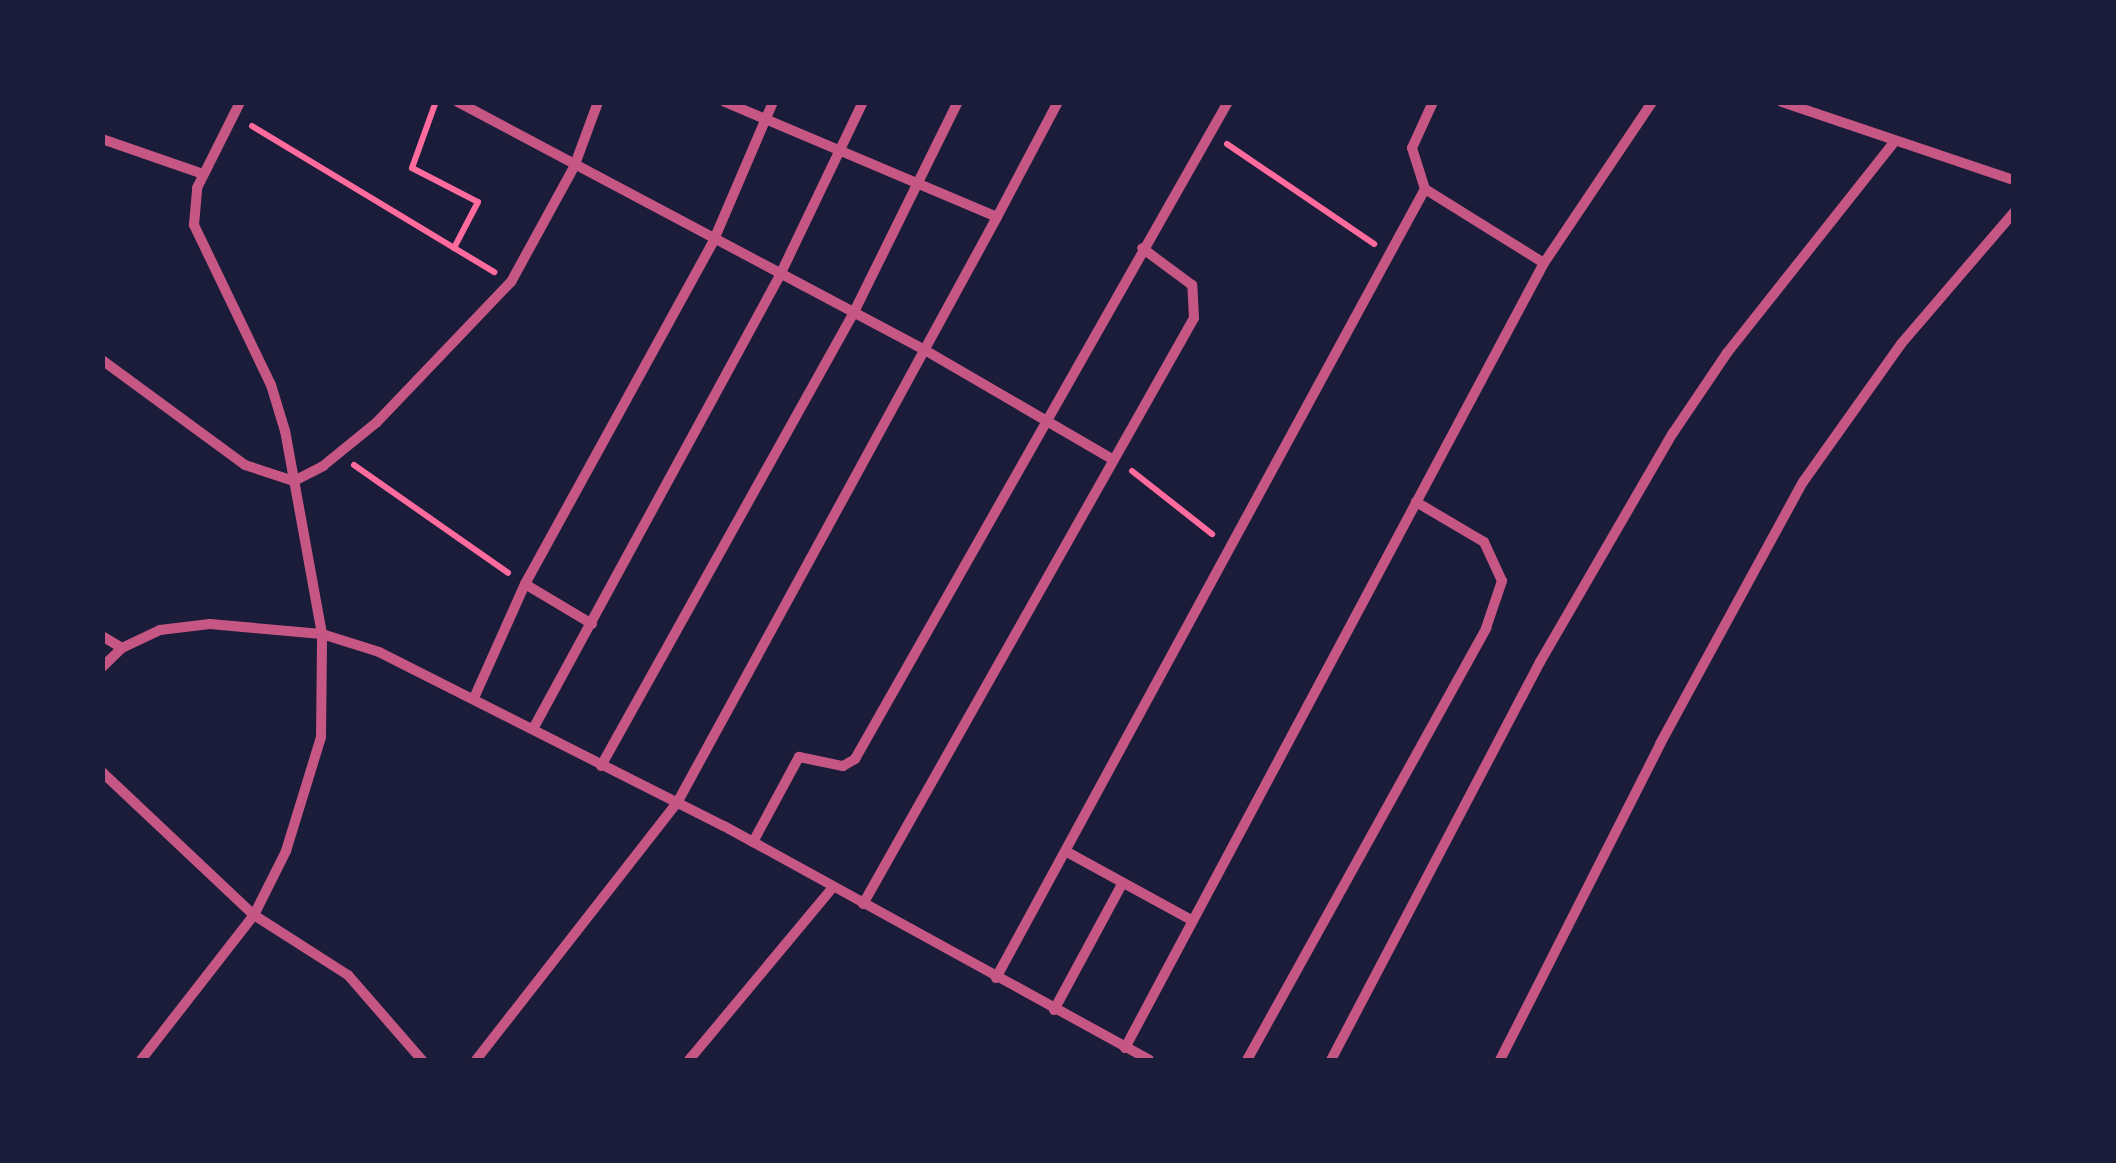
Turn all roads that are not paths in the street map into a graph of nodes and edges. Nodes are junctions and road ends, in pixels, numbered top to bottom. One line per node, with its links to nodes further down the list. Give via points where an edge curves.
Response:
1 (240, 102): 18 (street)
2 (458, 102): 17 (street)
3 (598, 102): 17 (street)
4 (725, 102): 13 (street)
5 (773, 102): 13 (street)
6 (862, 102): 16 (street)
7 (958, 102): 20 (street)
8 (1058, 102): 23 (street)
9 (1228, 102): 25 (street)
10 (1433, 102): 21 (street, via 1412,148)
11 (1652, 102): 26 (street)
12 (1782, 102): 15 (street)
13 (766, 117): 16 (street); 24 (street)
14 (102, 139): 18 (street)
15 (1894, 141): 19 (street); 62 (street, via 1727,353 1673,433 1540,662)
16 (842, 146): 20 (street); 27 (street)
17 (574, 168): 24 (street); 33 (street, via 511,282 342,456)
18 (204, 174): 33 (street, via 194,226 271,385)
19 (2014, 180)
20 (918, 182): 23 (street); 28 (street)
21 (1425, 188): 26 (street); 47 (street)
22 (2014, 212): 63 (street, via 1901,344 1803,482 1694,679)
23 (997, 216): 29 (street)
24 (713, 242): 27 (street); 35 (street)
25 (1142, 248): 31 (street); 32 (street, via 1192,285 1197,308)
26 (1544, 263): 34 (street)
27 (780, 276): 28 (street); 36 (street)
28 (853, 314): 29 (street); 43 (street)
29 (923, 349): 31 (street); 45 (street)
30 (102, 360): 33 (street, via 245,464)
31 (1045, 418): 32 (street); 46 (street, via 855,759 843,766 799,757)
32 (1110, 458): 50 (street)
33 (294, 480): 37 (street)
34 (1416, 502): 52 (street); 61 (street, via 1484,542 1502,581 1486,628)
35 (524, 584): 36 (street); 41 (street)
36 (592, 624): 42 (street)
37 (322, 634): 39 (street, via 210,624 160,630); 41 (street, via 379,652); 51 (street, via 321,737 286,851)
38 (102, 636): 39 (street)
39 (122, 648): 40 (street)
40 (102, 667)
41 (474, 698): 42 (street)
42 (533, 729): 43 (street)
43 (601, 766): 45 (street)
44 (102, 772): 51 (street)
45 (676, 803): 46 (street); 56 (street)
46 (753, 842): 49 (street)
47 (1067, 852): 48 (street); 53 (street)
48 (1122, 884): 52 (street); 54 (street)
49 (833, 887): 50 (street); 59 (street)
50 (863, 904): 53 (street)
51 (254, 915): 57 (street); 58 (street, via 348,975)
52 (1191, 920): 55 (street)
53 (996, 978): 54 (street)
54 (1054, 1010): 55 (street)
55 (1125, 1048): 60 (street)
56 (482, 1058)
57 (141, 1060)
58 (422, 1060)
59 (689, 1060)
60 (1148, 1060)
61 (1247, 1060)
62 (1331, 1060)
63 (1500, 1060)

